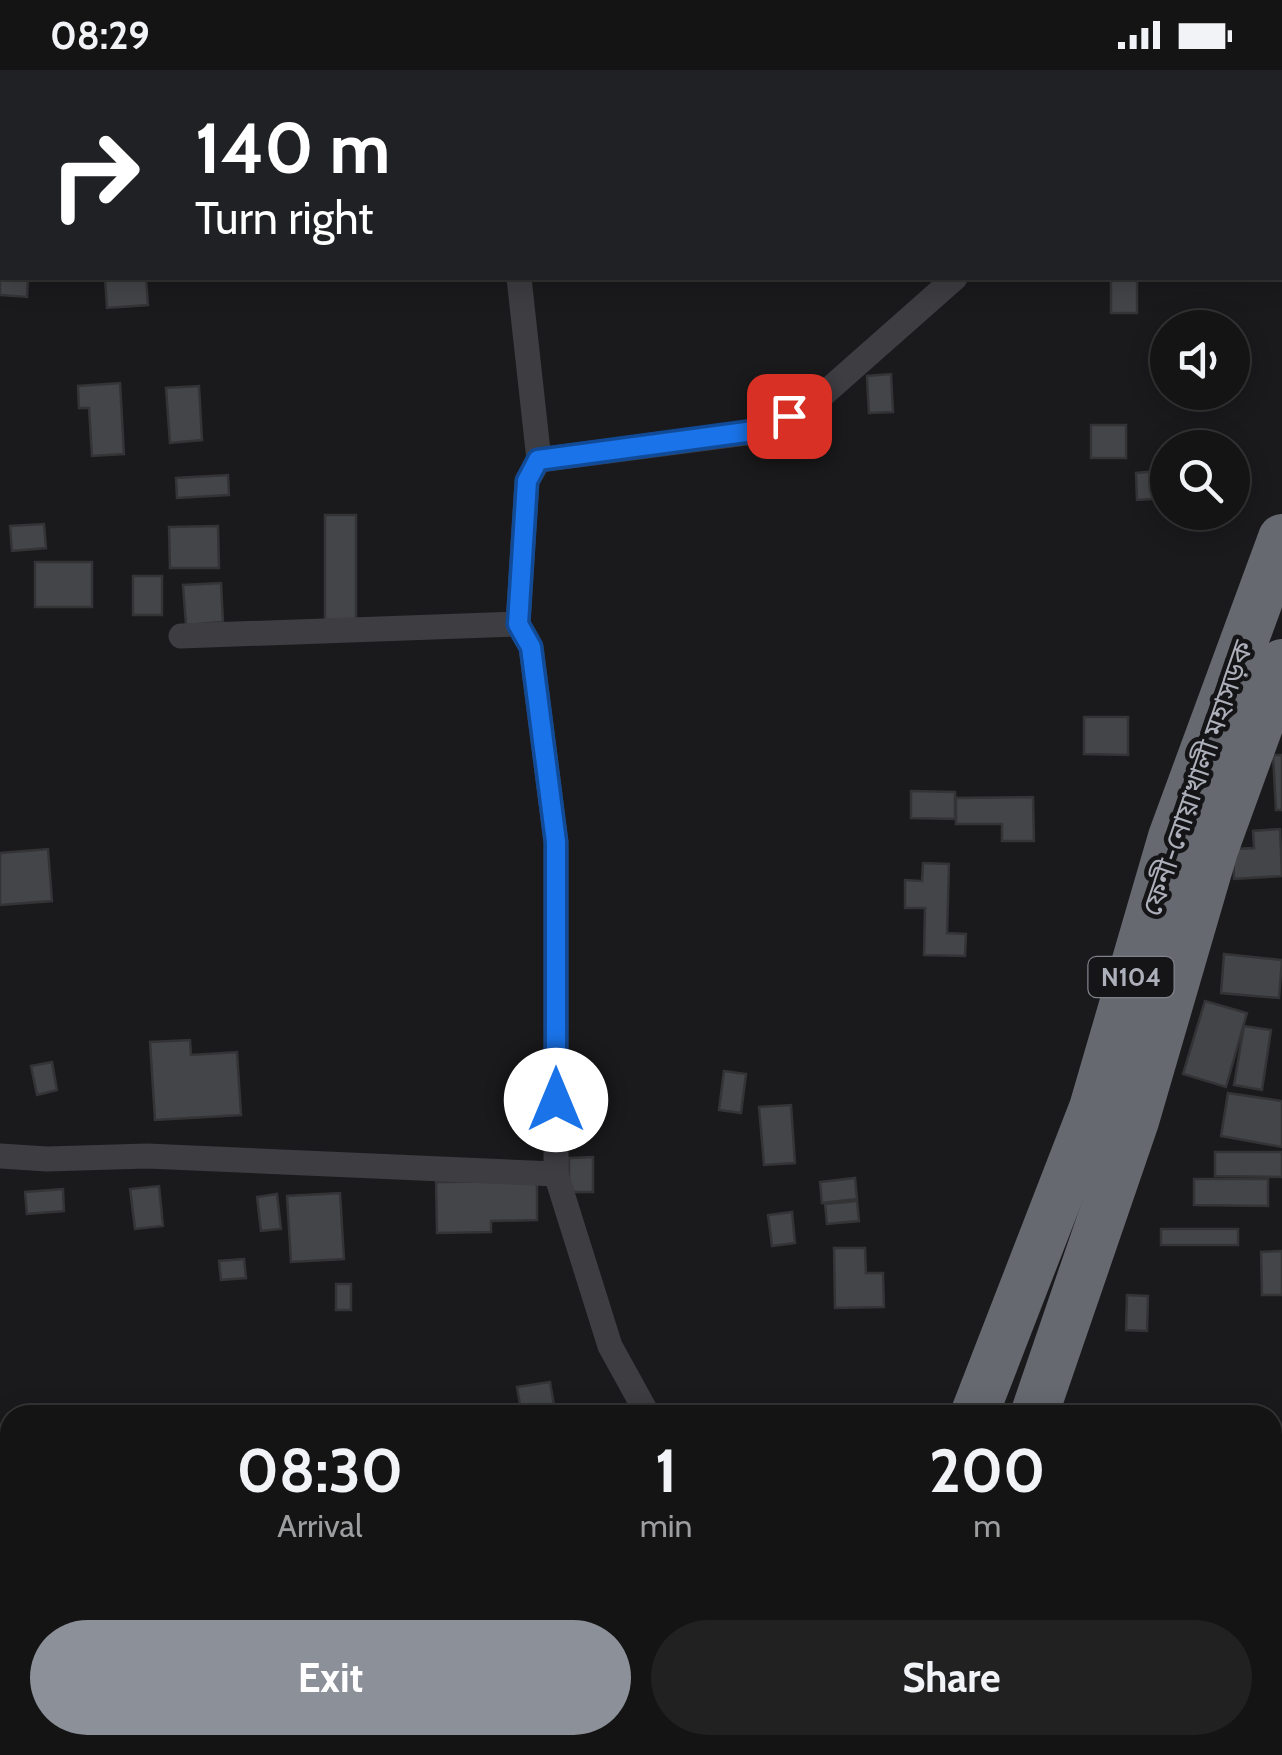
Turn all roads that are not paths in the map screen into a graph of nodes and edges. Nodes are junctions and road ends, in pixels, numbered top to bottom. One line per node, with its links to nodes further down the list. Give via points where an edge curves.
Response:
1 (519, 280): 3 (street)
2 (954, 280): 3 (street, via 817,400 761,430)
3 (538, 460): 5 (street, via 527,481)
4 (1282, 538): 11 (highway, ফেনী-নোয়াখালী মহাসড়ক / N104, via 1172,836 1093,1108)
5 (518, 624): 6 (street); 9 (street, via 531,647 556,842)
6 (181, 636)
7 (1282, 663): 12 (highway, ফেনী-নোয়াখালী মহাসড়ক / N104, via 1214,850 1135,1121)
8 (0, 1156): 9 (street)
9 (556, 1174): 10 (street, via 610,1346)
10 (642, 1405)
11 (978, 1405)
12 (1037, 1405)

